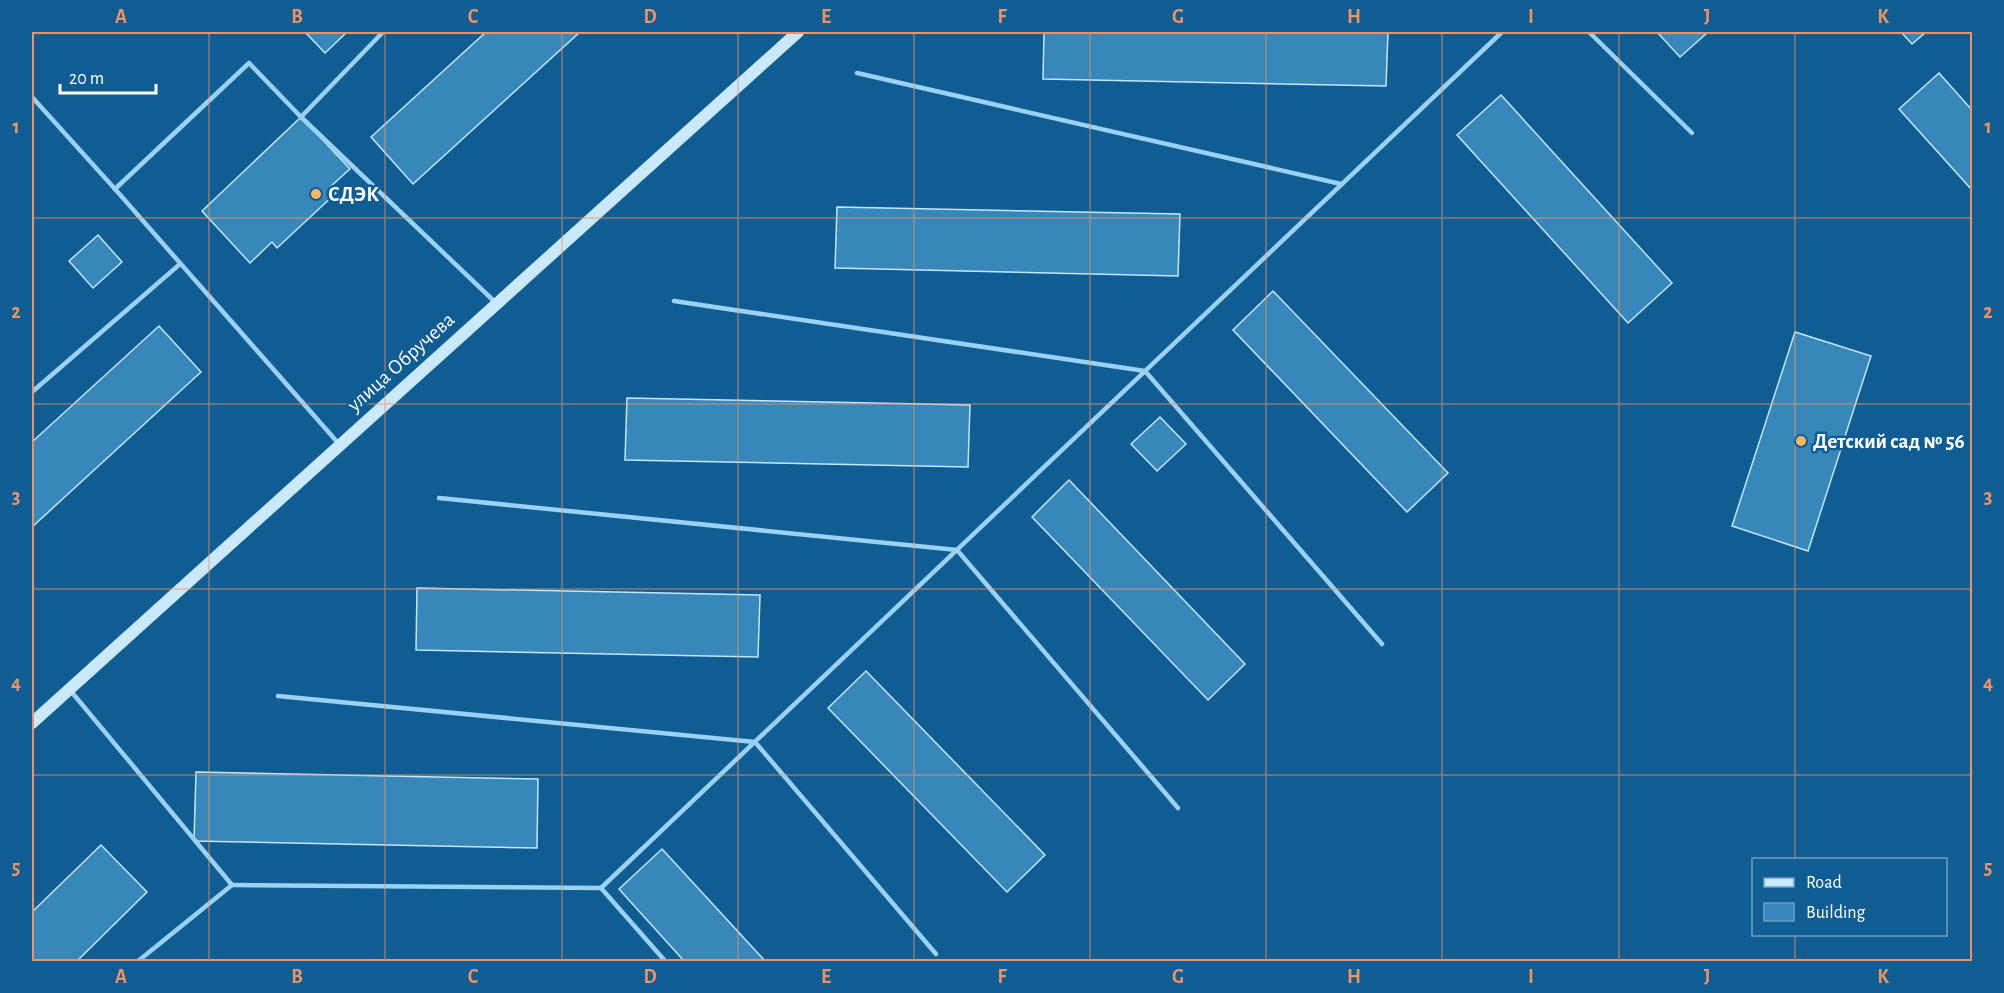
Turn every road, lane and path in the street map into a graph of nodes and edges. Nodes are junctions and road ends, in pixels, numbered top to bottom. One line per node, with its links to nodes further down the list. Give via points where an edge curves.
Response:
1 (382, 32): 7 (lane)
2 (798, 32): 13 (main road, улица Обручева)
3 (1502, 32): 9 (lane)
4 (1589, 32): 8 (lane)
5 (857, 73): 9 (lane)
6 (32, 98): 10 (lane)
7 (301, 117): 10 (lane, via 249,63); 13 (lane)
8 (1692, 133)
9 (1341, 184): 14 (lane)
10 (115, 189): 11 (lane)
11 (180, 264): 15 (lane); 16 (lane)
12 (674, 301): 14 (lane)
13 (495, 302): 16 (main road, улица Обручева)
14 (1145, 371): 18 (lane); 19 (lane)
15 (32, 392)
16 (339, 444): 20 (main road, улица Обручева)
17 (439, 498): 18 (lane)
18 (957, 550): 23 (lane); 24 (lane)
19 (1382, 644)
20 (69, 689): 22 (main road, улица Обручева); 25 (lane)
21 (278, 696): 23 (lane)
22 (32, 723)
23 (755, 742): 26 (lane); 27 (lane)
24 (1178, 808)
25 (232, 885): 26 (lane); 28 (lane)
26 (601, 888): 29 (lane)
27 (936, 954)
28 (137, 962)
29 (666, 962)

